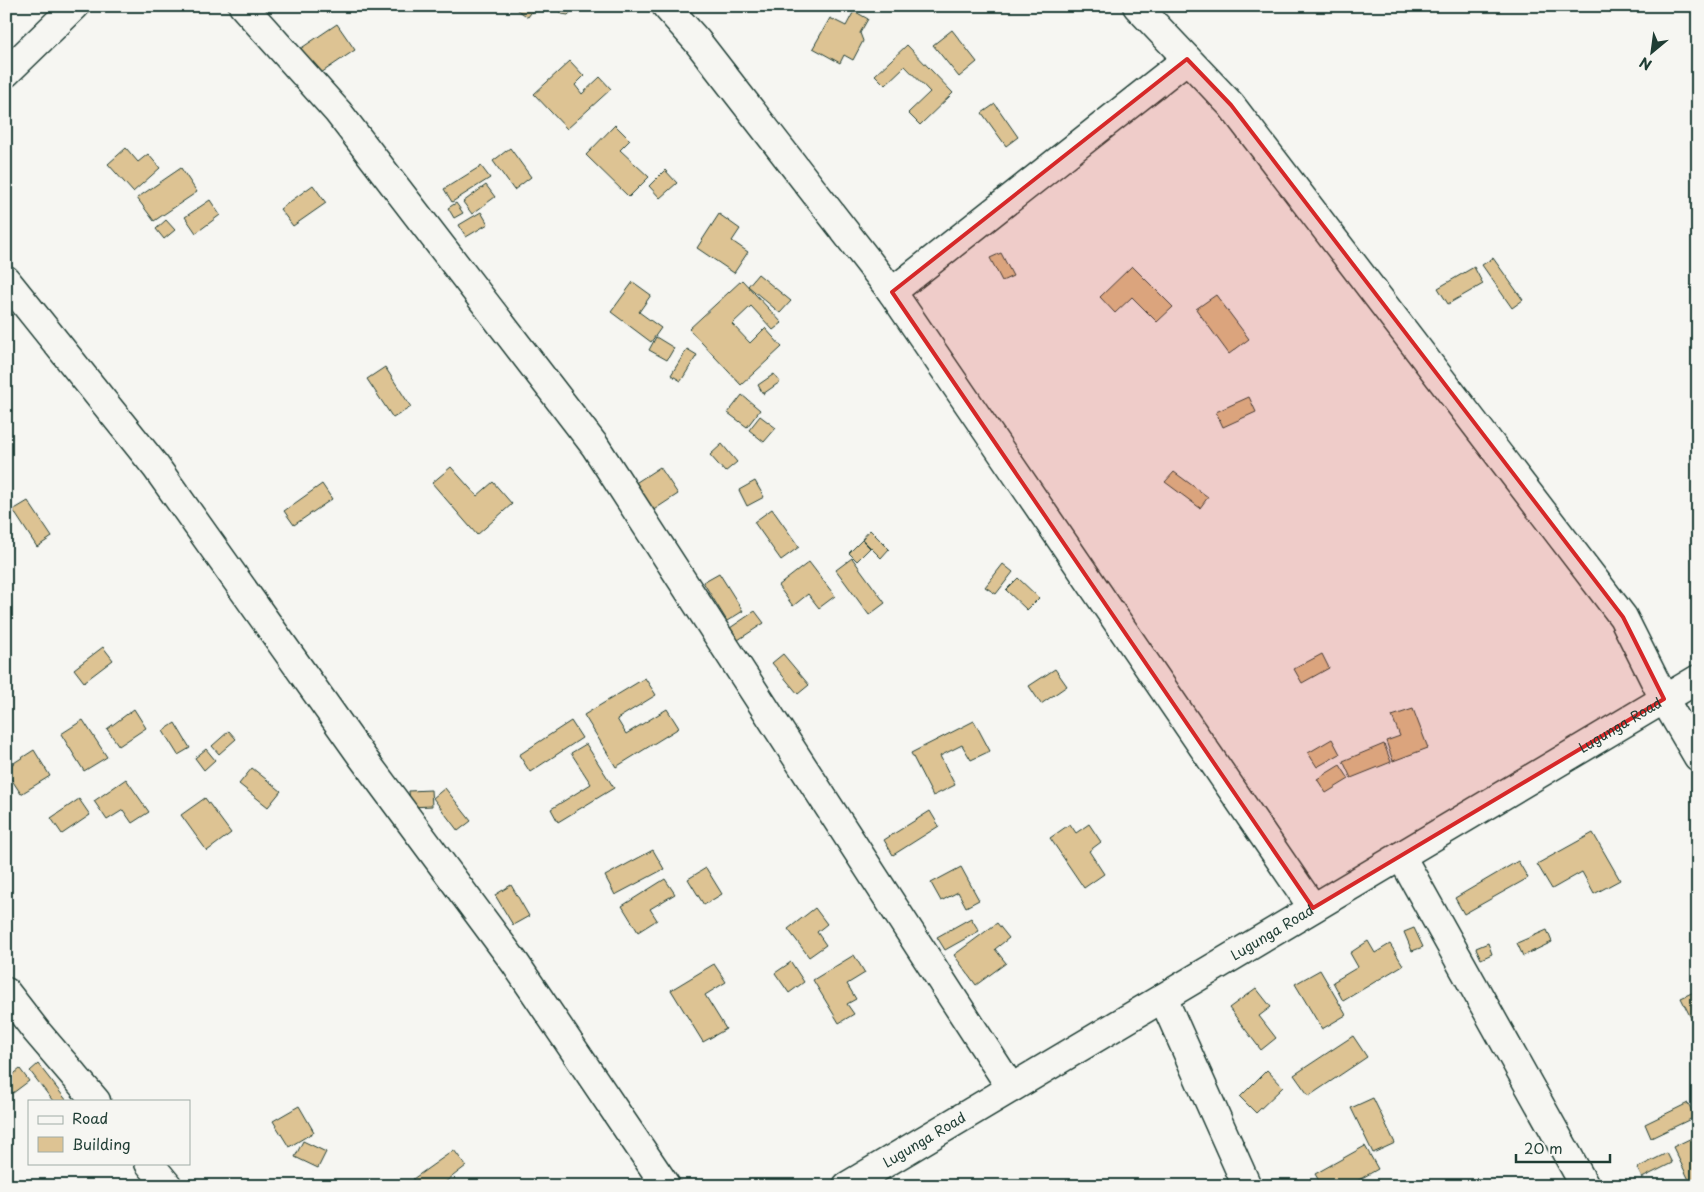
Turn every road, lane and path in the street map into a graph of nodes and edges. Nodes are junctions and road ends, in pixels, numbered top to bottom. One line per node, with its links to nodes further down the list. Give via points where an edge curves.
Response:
1 (75, 6): 6 (street)
2 (243, 6): 16 (street, via 338,112 595,446)
3 (666, 6): 8 (street, via 697,41)
4 (1138, 6): 5 (street)
5 (1187, 59): 8 (street); 10 (street, via 1231,106 1622,618)
6 (6, 73)
7 (6, 280): 20 (street, via 156,467 363,758 515,963)
8 (892, 292): 13 (street)
9 (1698, 679): 10 (street, Lugunga Road)
10 (1664, 699): 11 (street); 12 (street, Lugunga Road)
11 (1698, 757)
12 (1401, 856): 13 (street, Lugunga Road); 23 (street)
13 (1313, 908): 15 (street, Lugunga Road)
14 (6, 992): 17 (street)
15 (1163, 998): 16 (street, Lugunga Road); 22 (street)
16 (1011, 1088): 21 (street, Lugunga Road)
17 (95, 1100)
18 (150, 1164): 19 (street)
19 (168, 1186)
20 (666, 1186)
21 (848, 1186)
22 (1247, 1186)
23 (1585, 1186)

